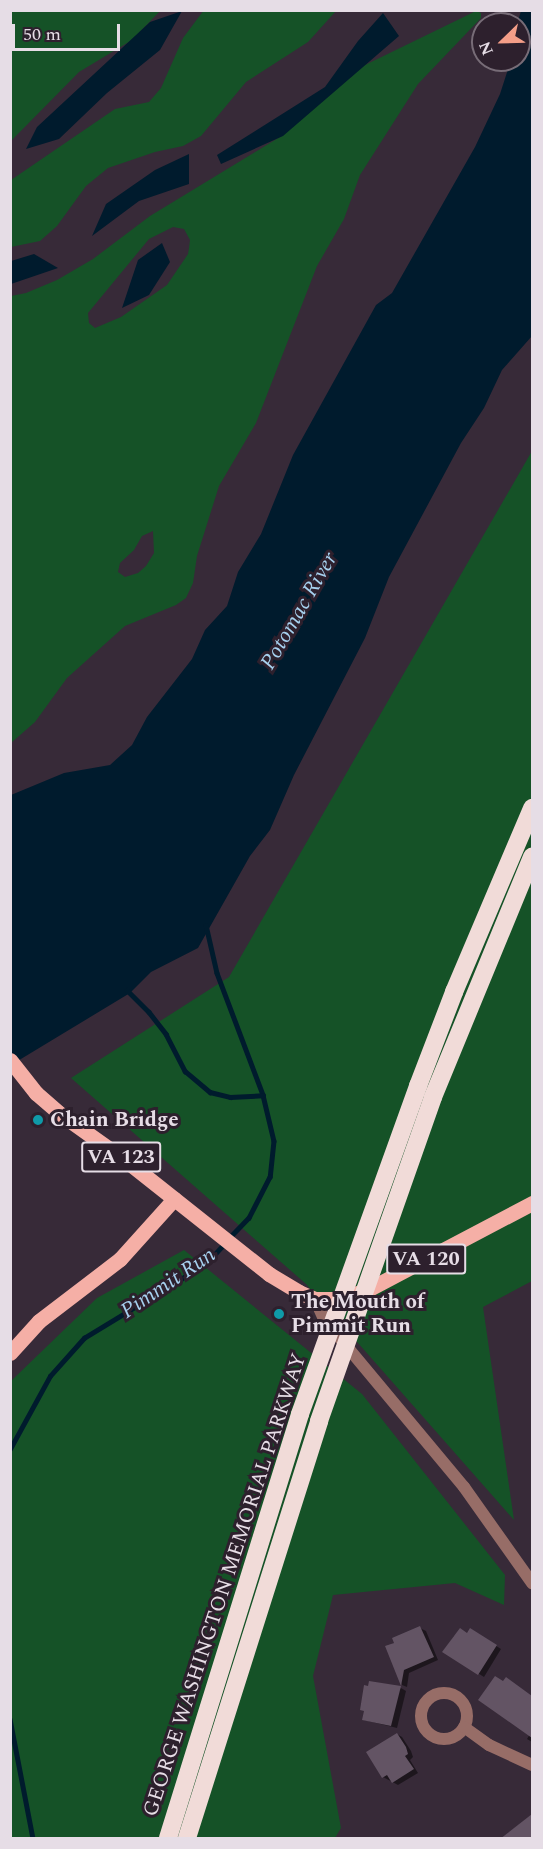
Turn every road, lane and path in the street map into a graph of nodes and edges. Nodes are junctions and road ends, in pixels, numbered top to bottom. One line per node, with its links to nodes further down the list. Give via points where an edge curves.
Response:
1 (532, 808): 11 (highway, GEORGE WASHINGTON MEMORIAL PARKWAY, bridge, via 418,1086 300,1414)
2 (532, 857): 12 (highway, GEORGE WASHINGTON MEMORIAL PARKWAY, bridge, via 433,1097 319,1421)
3 (13, 1064): 4 (main road, VA 123, via 36,1093 59,1113)
4 (174, 1199): 6 (main road, via 279,1281); 7 (main road, VA 123, via 120,1259 39,1321)
5 (532, 1203): 6 (main road, VA 120, via 367,1290 339,1299)
6 (315, 1299): 8 (street, via 324,1319 464,1487)
7 (10, 1353)
8 (532, 1583)
9 (464, 1727): 10 (street, via 489,1745)
10 (532, 1765)
11 (168, 1839)
12 (187, 1839)

